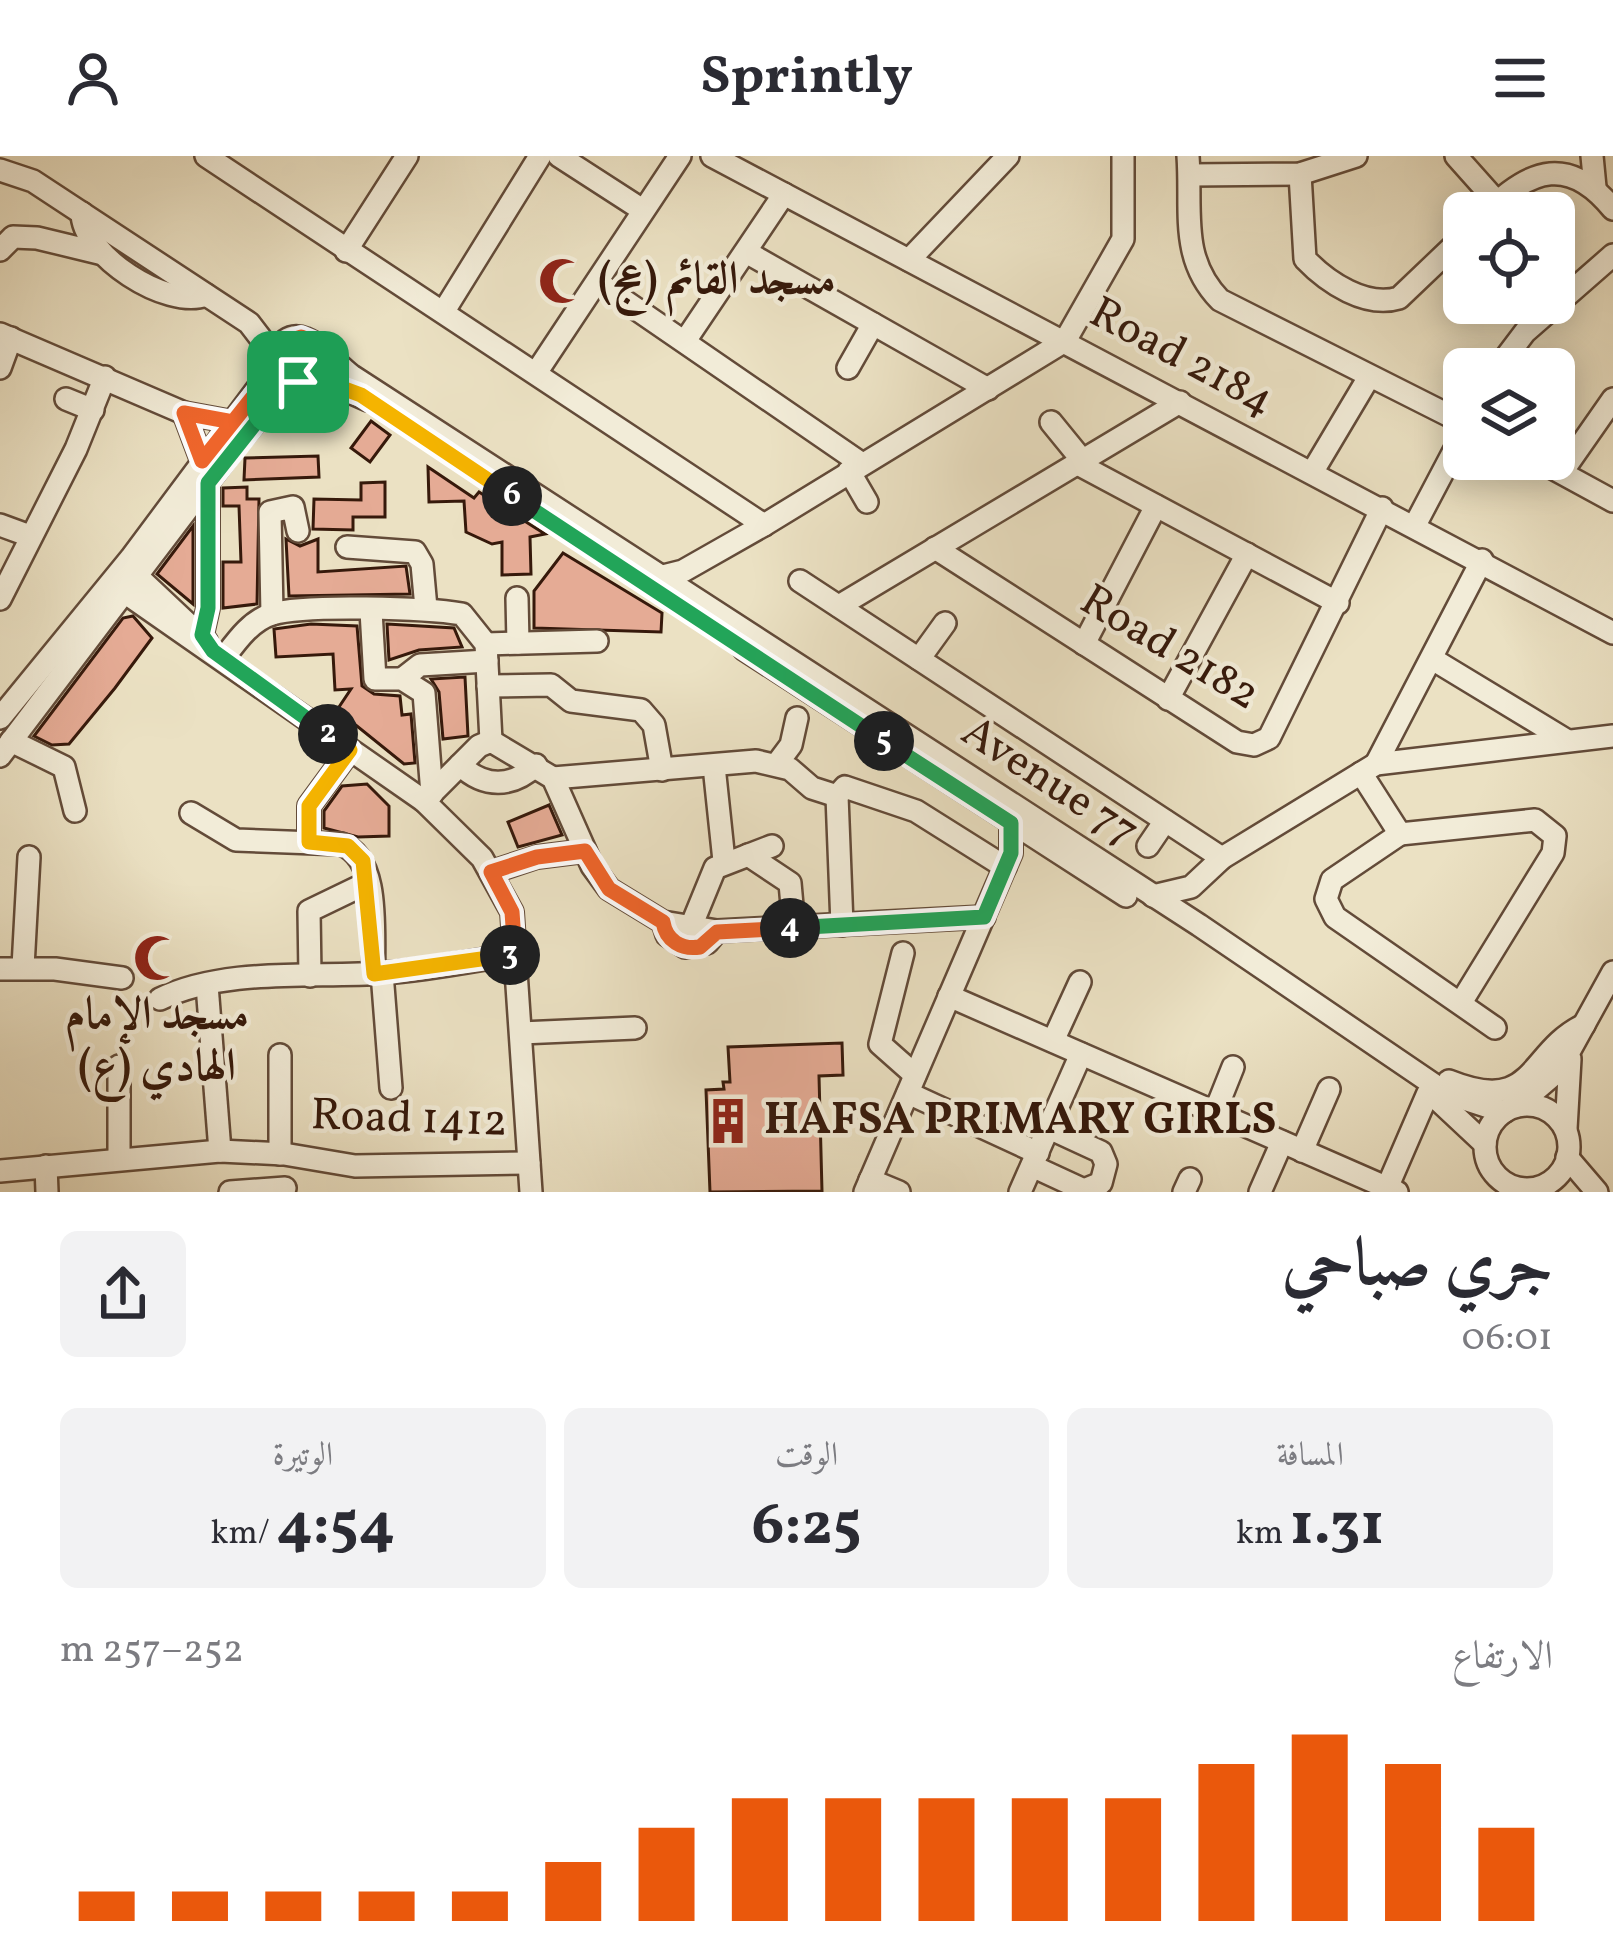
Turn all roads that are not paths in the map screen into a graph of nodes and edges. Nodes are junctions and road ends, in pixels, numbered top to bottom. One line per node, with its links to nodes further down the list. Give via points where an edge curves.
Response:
1 (9, 156): 15 (street)
2 (22, 156): 38 (street, Avenue 77)
3 (206, 156): 25 (street)
4 (540, 156): 33 (street)
5 (680, 156): 21 (street)
6 (712, 156): 20 (street, Road 2184)
7 (1123, 156): 37 (street, via 1120,248)
8 (1356, 156): 16 (street)
9 (1456, 156): 18 (street)
10 (1592, 156): 17 (street)
11 (404, 157): 25 (street)
12 (568, 158): 21 (street)
13 (994, 160): 30 (street)
14 (1189, 166): 16 (street); 45 (street, via 1198,278 1220,300)
15 (0, 168): 23 (street)
16 (1300, 174): 29 (street, via 1305,259 1372,302 1411,290)
17 (1595, 188): 19 (street, via 1550,172); 22 (street)
18 (1481, 192)
19 (1517, 192)
20 (784, 194): 26 (street); 30 (street, Road 2184)
21 (641, 209): 31 (street)
22 (1613, 209)
23 (82, 213): 27 (street); 32 (street)
24 (0, 250): 27 (street, via 29,236)
25 (346, 250): 33 (street)
26 (746, 252): 34 (street); 36 (street)
27 (99, 254): 32 (street, via 174,298)
28 (1613, 255): 39 (street)
29 (1443, 257)
30 (908, 260): 37 (street, Road 2184)
31 (596, 282): 36 (street); 43 (street)
32 (206, 295): 40 (street, via 257,330)
33 (444, 311): 43 (street)
34 (873, 324): 42 (street); 47 (street)
35 (5, 336): 41 (street); 44 (street)
36 (685, 341): 58 (street)
37 (1065, 341): 47 (street); 50 (street, Road 2184)
38 (309, 342): 40 (street, via 281,344); 46 (street, via 320,367); 78 (street, Avenue 77, via 659,577)
39 (1513, 348)
40 (275, 361): 46 (street, via 284,377); 54 (street)
41 (0, 368)
42 (848, 368)
43 (536, 373): 68 (street)
44 (105, 377): 51 (street); 52 (street)
45 (1369, 377): 53 (street); 60 (street)
46 (302, 382): 61 (street, via 281,391); 115 (street, Avenue 77, via 361,395)
47 (988, 389): 58 (street)
48 (66, 399): 51 (street)
49 (1613, 399): 56 (street)
50 (1180, 402): 57 (street); 60 (street, Road 2184)
51 (93, 410): 71 (street)
52 (184, 413): 54 (street); 61 (street)
53 (1443, 417)
54 (233, 422): 61 (street)
55 (1051, 422): 57 (street)
56 (1575, 453)
57 (1079, 462): 65 (street); 73 (street)
58 (855, 468): 64 (street); 68 (street)
59 (1443, 470): 69 (street)
60 (1313, 471): 66 (street, Road 2184)
61 (205, 472): 76 (street); 92 (street)
62 (1575, 479): 63 (street)
63 (1613, 500)
64 (867, 502)
65 (1156, 506): 74 (street); 91 (street)
66 (1382, 508): 69 (street, Road 2184); 81 (street, Road 2182)
67 (0, 525): 71 (street)
68 (764, 525): 78 (street)
69 (1415, 525): 75 (street, Road 2184)
70 (298, 531): 85 (street, via 293,507 270,512)
71 (30, 536): 80 (street)
72 (347, 547): 83 (street, via 408,548 422,565)
73 (935, 548): 82 (street); 91 (street, Road 2182)
74 (1247, 554): 81 (street); 99 (street)
75 (1482, 560): 87 (street, Road 2184); 95 (street)
76 (132, 576): 92 (street); 100 (street); 105 (street)
77 (800, 581): 82 (street)
78 (683, 582): 135 (street, Avenue 77)
79 (517, 598): 90 (street)
80 (0, 599)
81 (1338, 603): 99 (street, Road 2182, via 1269,738 1254,746 1237,742)
82 (839, 606): 94 (street)
83 (426, 608): 84 (street); 93 (street, via 462,614)
84 (370, 611): 85 (street); 96 (street, via 376,679)
85 (272, 614): 92 (street)
86 (944, 623): 94 (street)
87 (1613, 633)
88 (597, 641): 89 (street)
89 (550, 642): 90 (street); 98 (street)
90 (518, 643): 93 (street)
91 (1084, 644): 99 (street, Road 2182)
92 (213, 648): 106 (street)
93 (487, 652): 96 (street, via 420,665); 97 (street)
94 (919, 659): 118 (street)
95 (1434, 660): 103 (street); 110 (street)
96 (402, 679): 114 (street, via 424,693)
97 (488, 686): 98 (street, via 551,685); 104 (street)
98 (568, 697): 111 (street, via 649,716)
99 (1168, 699)
100 (0, 718)
101 (797, 718): 107 (street, via 791,745)
102 (1613, 736): 103 (street)
103 (1566, 740): 110 (street)
104 (491, 741): 108 (street); 112 (street)
105 (5, 749): 116 (street, via 64,767)
106 (350, 750): 114 (street); 122 (street, via 309,806)
107 (766, 763): 109 (street); 113 (street)
108 (460, 765): 112 (street, via 498,783); 114 (street)
109 (714, 766): 111 (street); 131 (street)
110 (1369, 769): 120 (street); 129 (street)
111 (662, 770): 112 (street)
112 (544, 771): 126 (street)
113 (837, 796): 121 (street, via 852,786); 138 (street)
114 (428, 798): 132 (street)
115 (981, 803): 119 (street, Avenue 77); 121 (street)
116 (75, 811)
117 (191, 813): 122 (street, via 236,840)
118 (1165, 820): 125 (street); 129 (street)
119 (1011, 823): 123 (street, Avenue 77); 130 (street)
120 (1400, 834): 154 (street, via 1332,880 1326,899 1335,916); 154 (street, via 1535,820 1555,836 1553,853)
121 (959, 838): 130 (street)
122 (309, 842): 134 (street, via 354,850)
123 (1039, 842): 130 (street); 166 (street, Avenue 77)
124 (772, 846): 127 (street)
125 (1148, 846)
126 (585, 851): 132 (street); 137 (street, via 609,889)
127 (748, 855): 131 (street); 140 (street, via 790,883)
128 (28, 857): 145 (street)
129 (1222, 858): 133 (street)
130 (1008, 860): 136 (street)
131 (724, 861): 141 (street, via 708,878)
132 (491, 872): 144 (street, via 512,912)
133 (1191, 886): 135 (street); 139 (street)
134 (369, 889): 147 (street); 148 (street, via 308,914)
135 (1153, 896): 139 (street, Avenue 77)
136 (984, 917): 138 (street); 152 (street)
137 (663, 922): 141 (street); 142 (street, via 685,947 700,947)
138 (842, 925): 140 (street)
139 (1199, 925): 166 (street, Avenue 77)
140 (794, 928): 142 (street)
141 (690, 929): 142 (street)
142 (717, 932)
143 (903, 952): 165 (street, via 880,1044)
144 (515, 954): 147 (street); 158 (street)
145 (11, 968): 149 (street)
146 (1613, 972): 155 (street)
147 (378, 973): 148 (street); 167 (street)
148 (310, 976): 151 (street)
149 (122, 978)
150 (1080, 982): 159 (street)
151 (207, 986): 153 (street); 175 (street)
152 (950, 996): 159 (street); 165 (street)
153 (160, 999)
154 (1462, 1001): 157 (street)
155 (1584, 1025): 160 (street); 166 (street, via 1508,1088)
156 (635, 1028): 158 (street)
157 (1495, 1028)
158 (521, 1033): 180 (street)
159 (1053, 1041): 161 (street)
160 (1574, 1047): 169 (street, via 1550,1081); 174 (street, via 1565,1091)
161 (1081, 1054): 170 (street); 171 (street)
162 (280, 1055): 176 (street)
163 (119, 1066): 178 (street)
164 (1233, 1067): 170 (street)
165 (912, 1084): 179 (street); 184 (street)
166 (1423, 1084): 169 (street, Avenue 77); 177 (street, Avenue 77); 187 (street)
167 (391, 1088)
168 (1329, 1089): 173 (street)
169 (1511, 1109): 174 (street, via 1554,1114); 177 (street)
170 (1215, 1112): 173 (street)
171 (1048, 1128): 172 (street); 179 (street)
172 (1077, 1140): 183 (street); 188 (street, via 1106,1160)
173 (1292, 1146): 187 (street); 194 (street)
174 (1568, 1147): 185 (street, via 1558,1175); 196 (street)
175 (220, 1151): 176 (street, Road 1412); 178 (street, Road 1412)
176 (282, 1154): 180 (street, Road 1412, via 355,1166); 186 (street)
177 (1487, 1154): 185 (street, via 1502,1180); 195 (street)
178 (119, 1157): 181 (street, Road 1412)
179 (1035, 1159): 183 (street); 193 (street)
180 (529, 1163): 191 (street)
181 (46, 1166): 182 (street, Road 1412); 189 (street)
182 (0, 1168)
183 (1061, 1179): 188 (street)
184 (868, 1186): 192 (street)
185 (1533, 1189)
186 (285, 1190): 190 (street)
187 (1392, 1190)
188 (1092, 1191)
189 (47, 1192)
190 (230, 1192)
191 (531, 1192)
192 (899, 1192)
193 (1020, 1192)
194 (1260, 1192)
195 (1486, 1192)
196 (1597, 1192)

